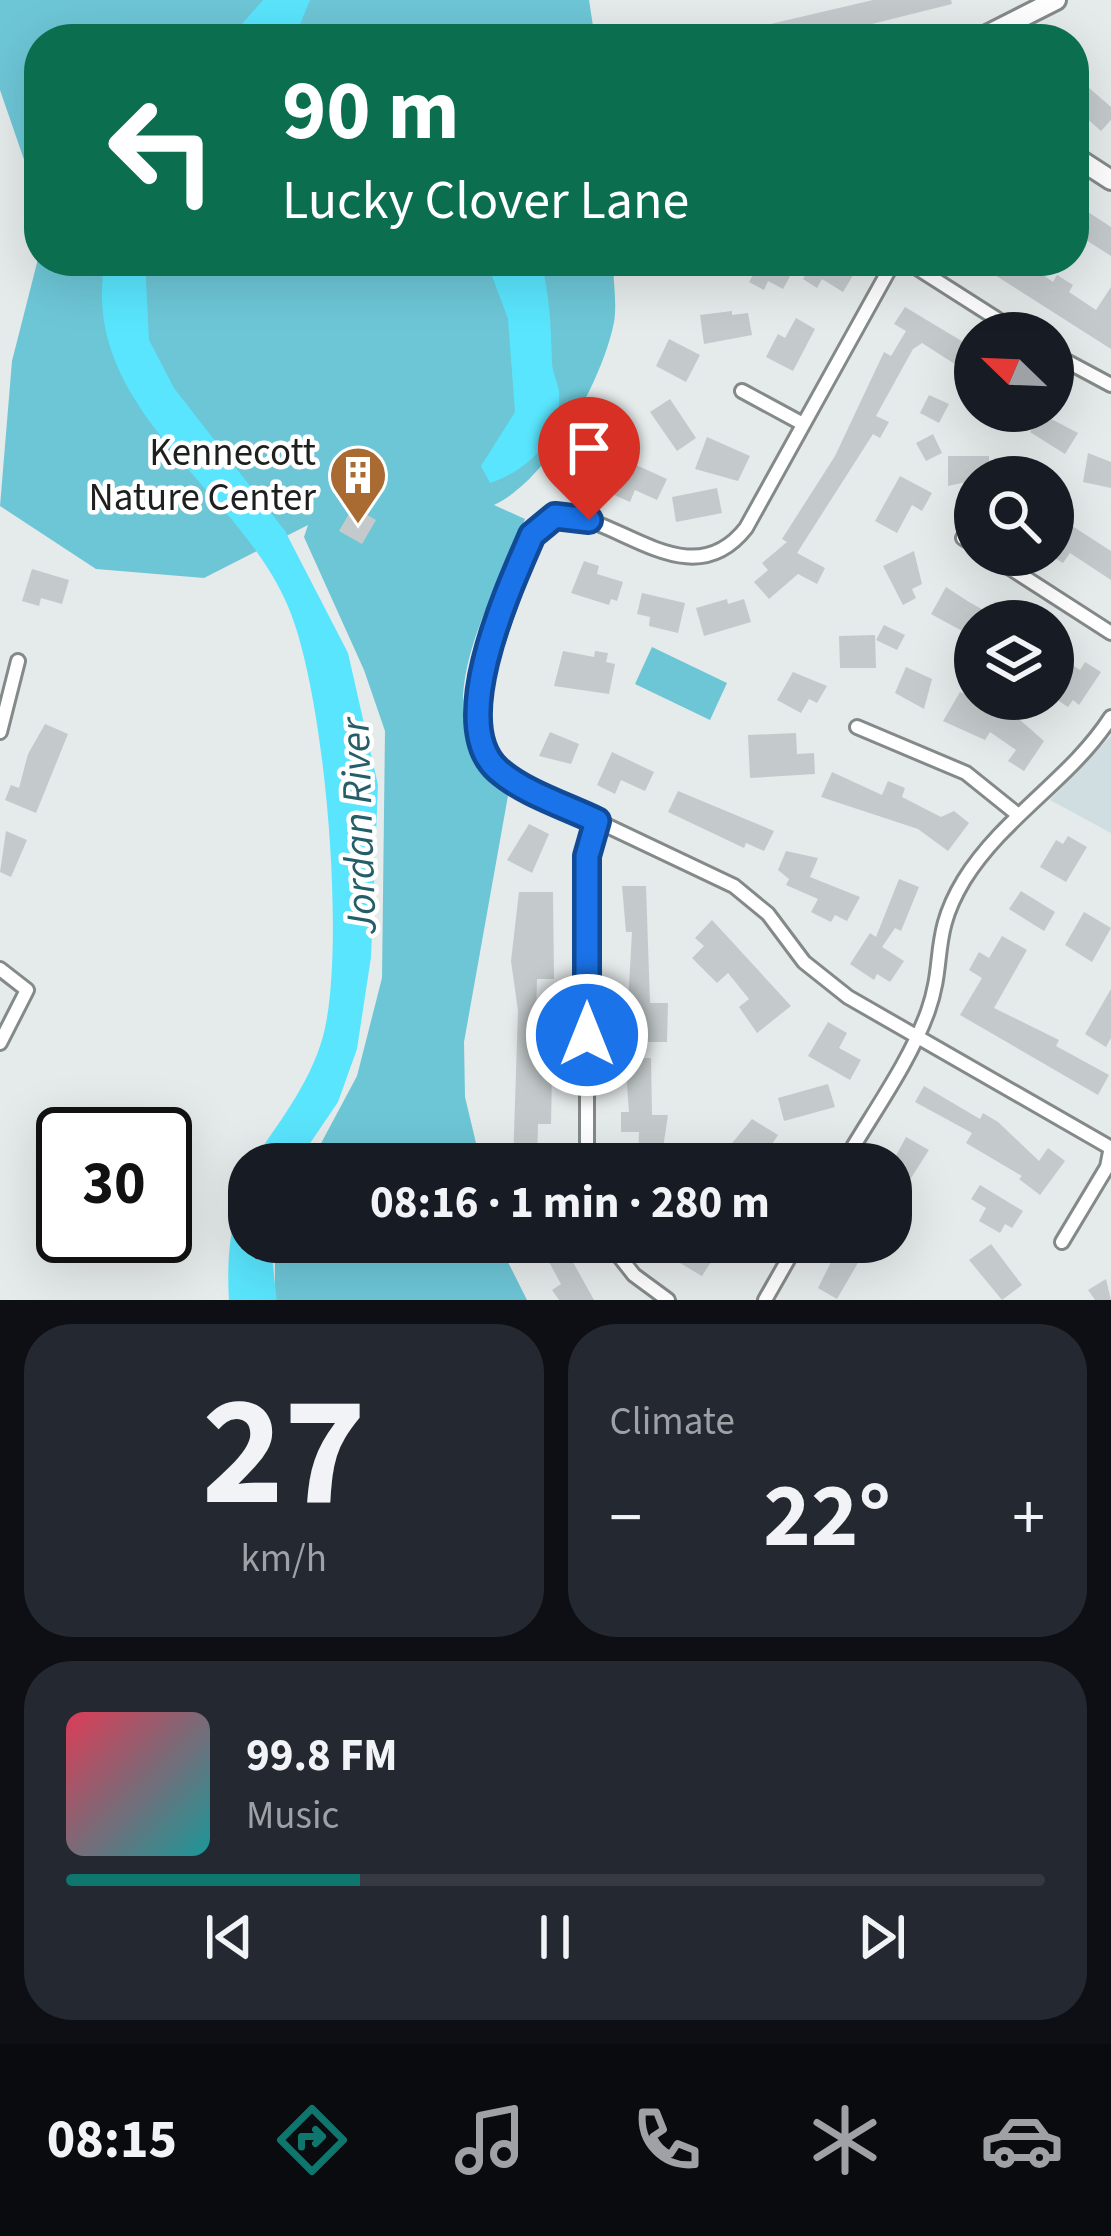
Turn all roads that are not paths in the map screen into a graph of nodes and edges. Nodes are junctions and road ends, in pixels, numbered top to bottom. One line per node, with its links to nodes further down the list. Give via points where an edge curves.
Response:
1 (1056, 0): 2 (street)
2 (1008, 24)
3 (886, 276): 9 (street)
4 (930, 276): 5 (street)
5 (986, 312)
6 (1074, 365): 7 (street)
7 (1111, 385)
8 (742, 391): 9 (street)
9 (803, 424): 18 (street, via 746,528 710,555 673,556 572,515 536,529 479,688 478,733 501,773)
10 (1023, 576): 11 (street)
11 (1111, 633)
12 (18, 661): 13 (street)
13 (3, 702): 16 (street)
14 (1111, 717): 17 (street)
15 (857, 727): 17 (street, via 966,773)
16 (0, 732)
17 (1017, 814): 20 (street, via 946,912 931,999)
18 (597, 821): 20 (street, via 744,892 820,976); 22 (street, via 587,856)
19 (0, 969): 21 (street, via 27,990)
20 (916, 1035): 23 (street); 24 (street)
21 (0, 1042)
22 (587, 1143)
23 (855, 1143)
24 (1111, 1147): 25 (street)
25 (1062, 1242)
26 (625, 1263): 29 (street)
27 (786, 1263): 28 (street)
28 (767, 1295): 30 (street)
29 (668, 1300)
30 (784, 1300)

